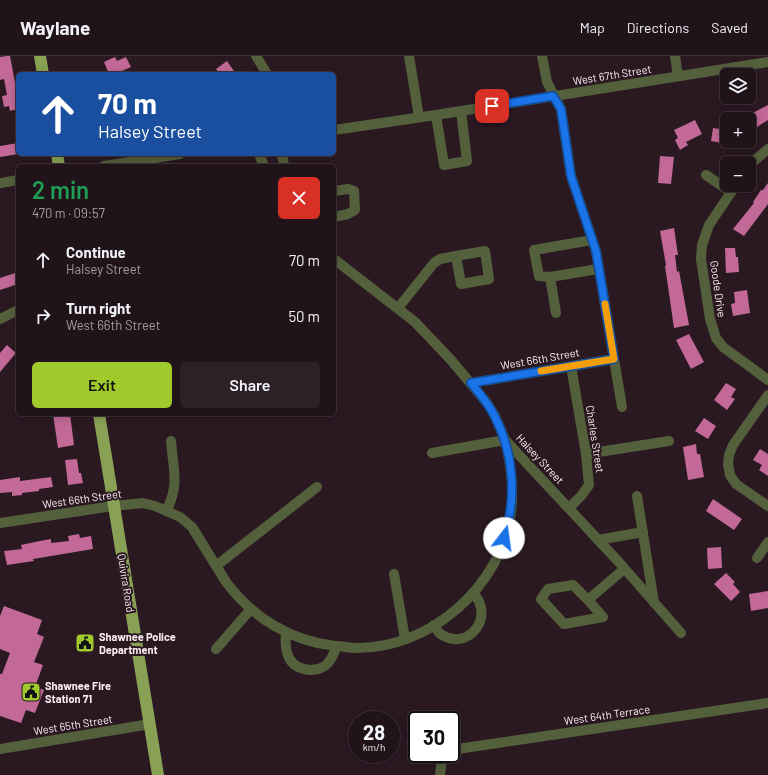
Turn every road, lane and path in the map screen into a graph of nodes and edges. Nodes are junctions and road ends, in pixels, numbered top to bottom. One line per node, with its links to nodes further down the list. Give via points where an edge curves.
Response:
1 (40, 56): 7 (main road)
2 (256, 56): 8 (street)
3 (409, 56): 13 (street)
4 (542, 56): 10 (street, via 547,82)
5 (675, 56): 9 (street)
6 (768, 62): 9 (street, West 67th Street)
7 (43, 72)
8 (266, 72)
9 (678, 76): 10 (street, West 67th Street)
10 (553, 96): 11 (street, West 67th Street); 26 (street, via 561,109 571,176)
11 (461, 111): 12 (street, West 67th Street); 12 (street, via 467,161 444,165)
12 (436, 115): 13 (street, West 67th Street)
13 (419, 117): 14 (street, West 67th Street)
14 (336, 130)
15 (768, 149): 17 (street)
16 (167, 156): 18 (street)
17 (756, 159)
18 (117, 164)
19 (706, 175): 21 (street)
20 (16, 180): 22 (street)
21 (720, 182)
22 (0, 183)
23 (336, 191): 25 (street, via 354,191 355,210)
24 (731, 192): 37 (street, Goode Drive, via 709,225 702,245 701,259 710,319 716,338 723,347)
25 (336, 217)
26 (592, 240): 29 (street); 30 (street, via 534,250 539,276)
27 (456, 256): 31 (street, via 434,263)
28 (336, 261): 31 (street, Halsey Street)
29 (598, 268): 30 (street); 35 (street)
30 (550, 277): 33 (street)
31 (398, 308): 38 (street, Halsey Street, via 415,322)
32 (16, 311): 34 (street)
33 (556, 314)
34 (0, 319)
35 (614, 359): 36 (street, West 66th Street); 40 (street)
36 (571, 366): 38 (street, West 66th Street); 46 (street, Charles Street)
37 (768, 380)
38 (471, 383): 42 (street, Halsey Street, via 495,416)
39 (768, 395): 50 (street, via 733,445 728,464 730,475 736,484)
40 (622, 407)
41 (99, 416): 49 (main road, Quivira Road)
42 (505, 440): 45 (street); 51 (street, Halsey Street); 61 (street, West 66th Street, via 512,477 508,527 492,568)
43 (171, 441): 52 (street, via 175,489)
44 (669, 441): 46 (street)
45 (432, 453)
46 (586, 454): 51 (street, Charles Street, via 589,485)
47 (317, 487): 58 (street)
48 (637, 496): 54 (street)
49 (114, 506): 52 (street, West 66th Street, via 143,503); 53 (street, West 66th Street); 72 (main road, Quivira Road)
50 (768, 506)
51 (569, 508): 55 (street, Halsey Street)
52 (166, 511): 58 (street, West 66th Street, via 180,517 192,527)
53 (0, 523)
54 (643, 532): 55 (street); 63 (street)
55 (598, 540): 59 (street, Halsey Street)
56 (768, 542): 57 (street)
57 (757, 558)
58 (216, 566): 64 (street, West 66th Street, via 232,591)
59 (624, 569): 62 (street); 63 (street, Halsey Street)
60 (394, 574): 68 (street)
61 (473, 593): 65 (street, West 66th Street, via 461,607); 65 (street, via 481,605 482,618 476,630 467,636 453,639 441,634)
62 (588, 600): 62 (street, via 573,585 548,589 541,599 564,624 603,617)
63 (654, 603): 67 (street, Halsey Street)
64 (251, 609): 66 (street, West 66th Street, via 262,619); 70 (street)
65 (434, 625): 68 (street, West 66th Street)
66 (286, 632): 69 (street, West 66th Street, via 309,641); 69 (street, via 284,643 287,656 294,665 303,669 314,670 325,666)
67 (681, 633)
68 (405, 639): 69 (street, West 66th Street, via 379,646)
69 (337, 646)
70 (216, 649)
71 (768, 704): 74 (street, West 64th Terrace)
72 (150, 724): 73 (street, West 65th Street); 76 (main road, Quivira Road)
73 (0, 749)
74 (460, 749)
75 (443, 763): 77 (street)
76 (158, 775)
77 (440, 775)

